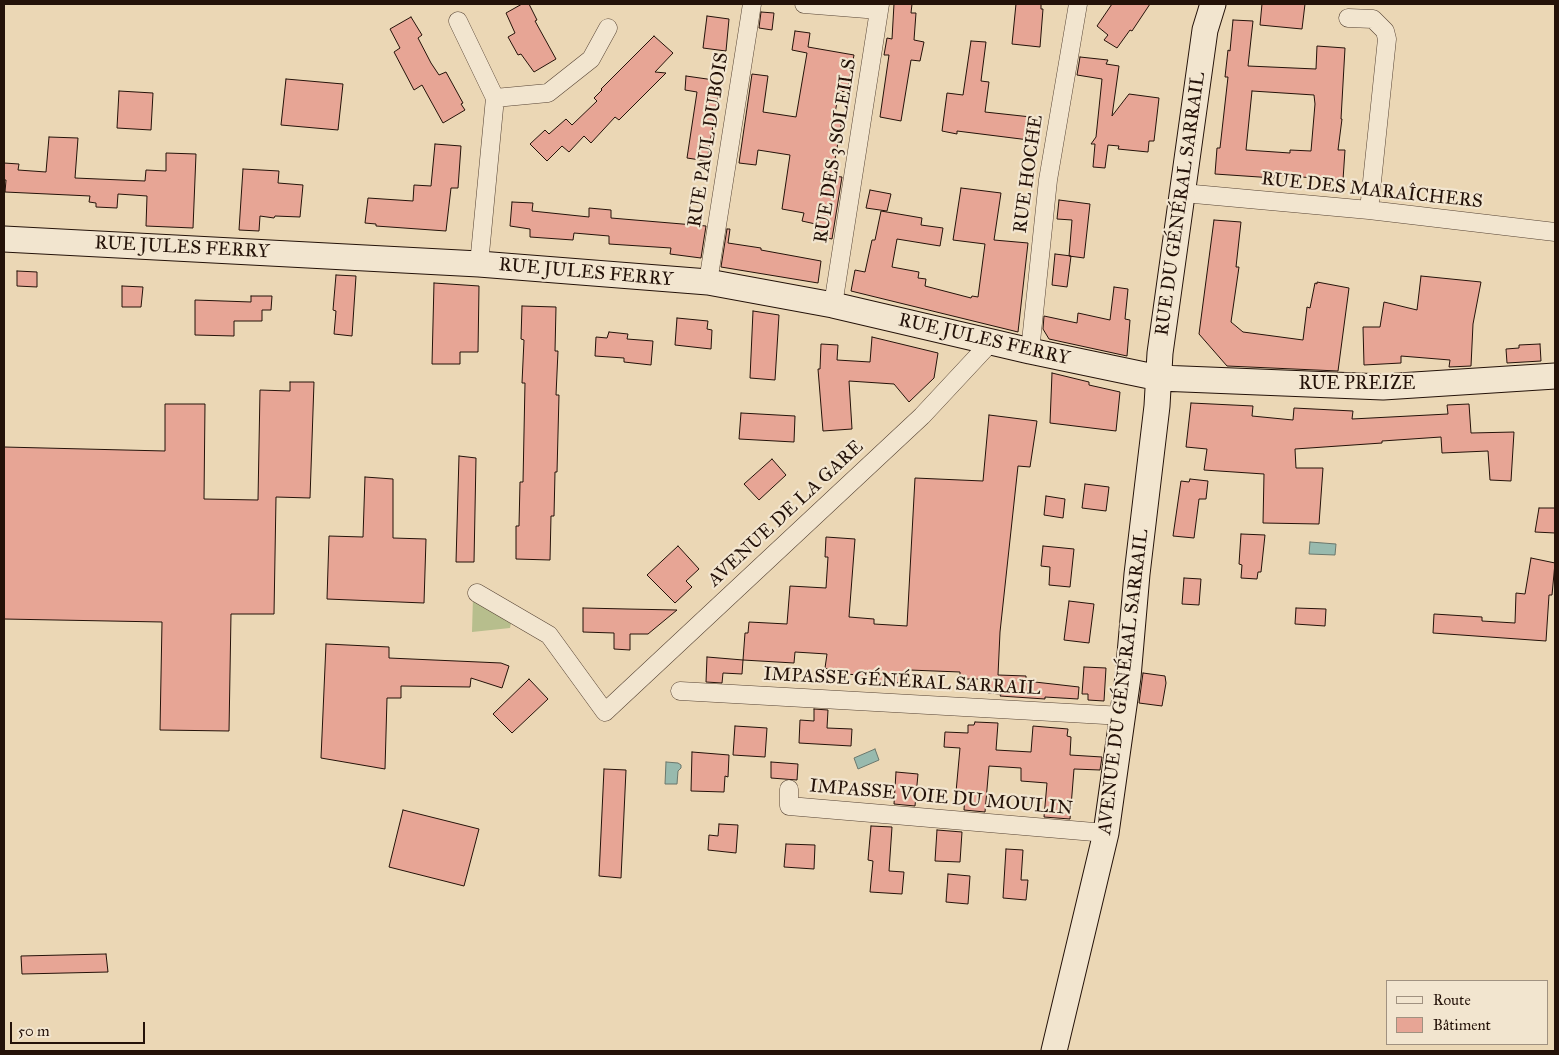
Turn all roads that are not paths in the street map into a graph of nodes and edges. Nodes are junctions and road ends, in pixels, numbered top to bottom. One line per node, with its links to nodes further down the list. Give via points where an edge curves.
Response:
1 (752, 4): 17 (street, RUE PAUL DUBOIS)
2 (804, 4): 6 (street)
3 (1078, 4): 20 (street, RUE HOCHE, via 1048,180)
4 (1200, 4): 10 (street, RUE DU GÉNÉRAL SARRAIL)
5 (1213, 4): 10 (street, RUE DU GÉNÉRAL SARRAIL)
6 (879, 7): 18 (street, RUE DES 3 SOLEILS)
7 (1348, 18): 13 (street, via 1373,19 1385,31 1387,40)
8 (458, 21): 11 (street)
9 (608, 28): 11 (street, via 591,60 548,93)
10 (1205, 30): 12 (street, RUE DU GÉNÉRAL SARRAIL)
11 (495, 98): 16 (street)
12 (1183, 193): 13 (street, RUE DES MARAÎCHERS); 22 (street, RUE DU GÉNÉRAL SARRAIL)
13 (1369, 210): 14 (street, RUE DES MARAÎCHERS)
14 (1555, 232)
15 (4, 239): 16 (street, RUE JULES FERRY)
16 (479, 264): 17 (street, RUE JULES FERRY)
17 (708, 282): 18 (street, RUE JULES FERRY)
18 (832, 305): 19 (street, RUE JULES FERRY)
19 (991, 342): 20 (street, RUE JULES FERRY); 23 (street, AVENUE DE LA GARE, via 922,416 605,712 548,635)
20 (1030, 351): 22 (street, RUE JULES FERRY)
21 (1555, 376): 22 (street, RUE PREIZE, via 1383,388)
22 (1159, 378): 25 (street, AVENUE DU GÉNÉRAL SARRAIL)
23 (477, 593)
24 (680, 692): 25 (street, IMPASSE GÉNÉRAL SARRAIL)
25 (1123, 716): 27 (street, AVENUE DU GÉNÉRAL SARRAIL)
26 (789, 790): 27 (street, IMPASSE VOIE DU MOULIN, via 789,806)
27 (1106, 834): 28 (street, AVENUE DU GÉNÉRAL SARRAIL)
28 (1054, 1051)

